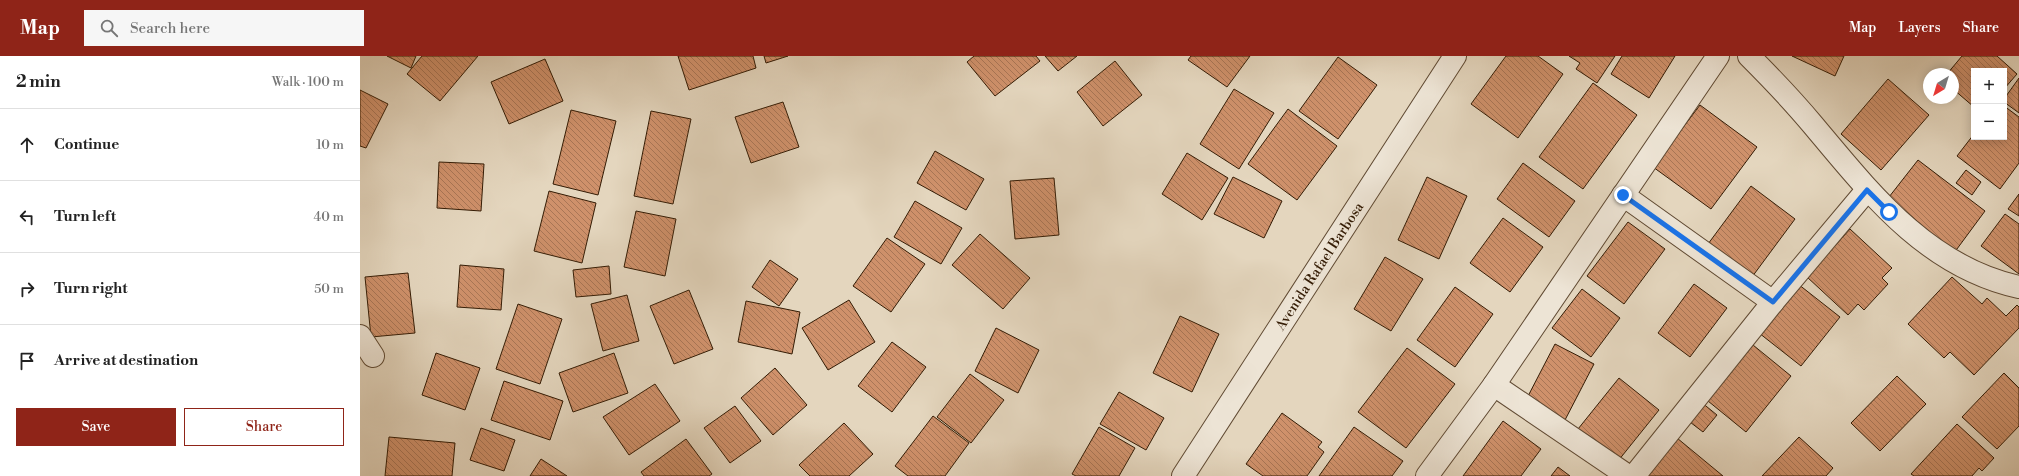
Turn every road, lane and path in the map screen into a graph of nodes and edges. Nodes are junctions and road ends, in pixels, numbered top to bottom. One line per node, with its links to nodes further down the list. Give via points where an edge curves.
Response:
1 (1455, 56): 11 (street, Avenida Rafael Barbosa)
2 (1718, 56): 5 (street)
3 (1750, 56): 4 (street, via 1812,123)
4 (1867, 190): 6 (street, via 1937,252 1976,272); 7 (street)
5 (1623, 195): 7 (street); 10 (street)
6 (2019, 287)
7 (1773, 302): 14 (street)
8 (360, 336): 9 (street)
9 (373, 356)
10 (1494, 385): 12 (street); 13 (street)
11 (1183, 476)
12 (1427, 476)
13 (1628, 476)
14 (1634, 476)

